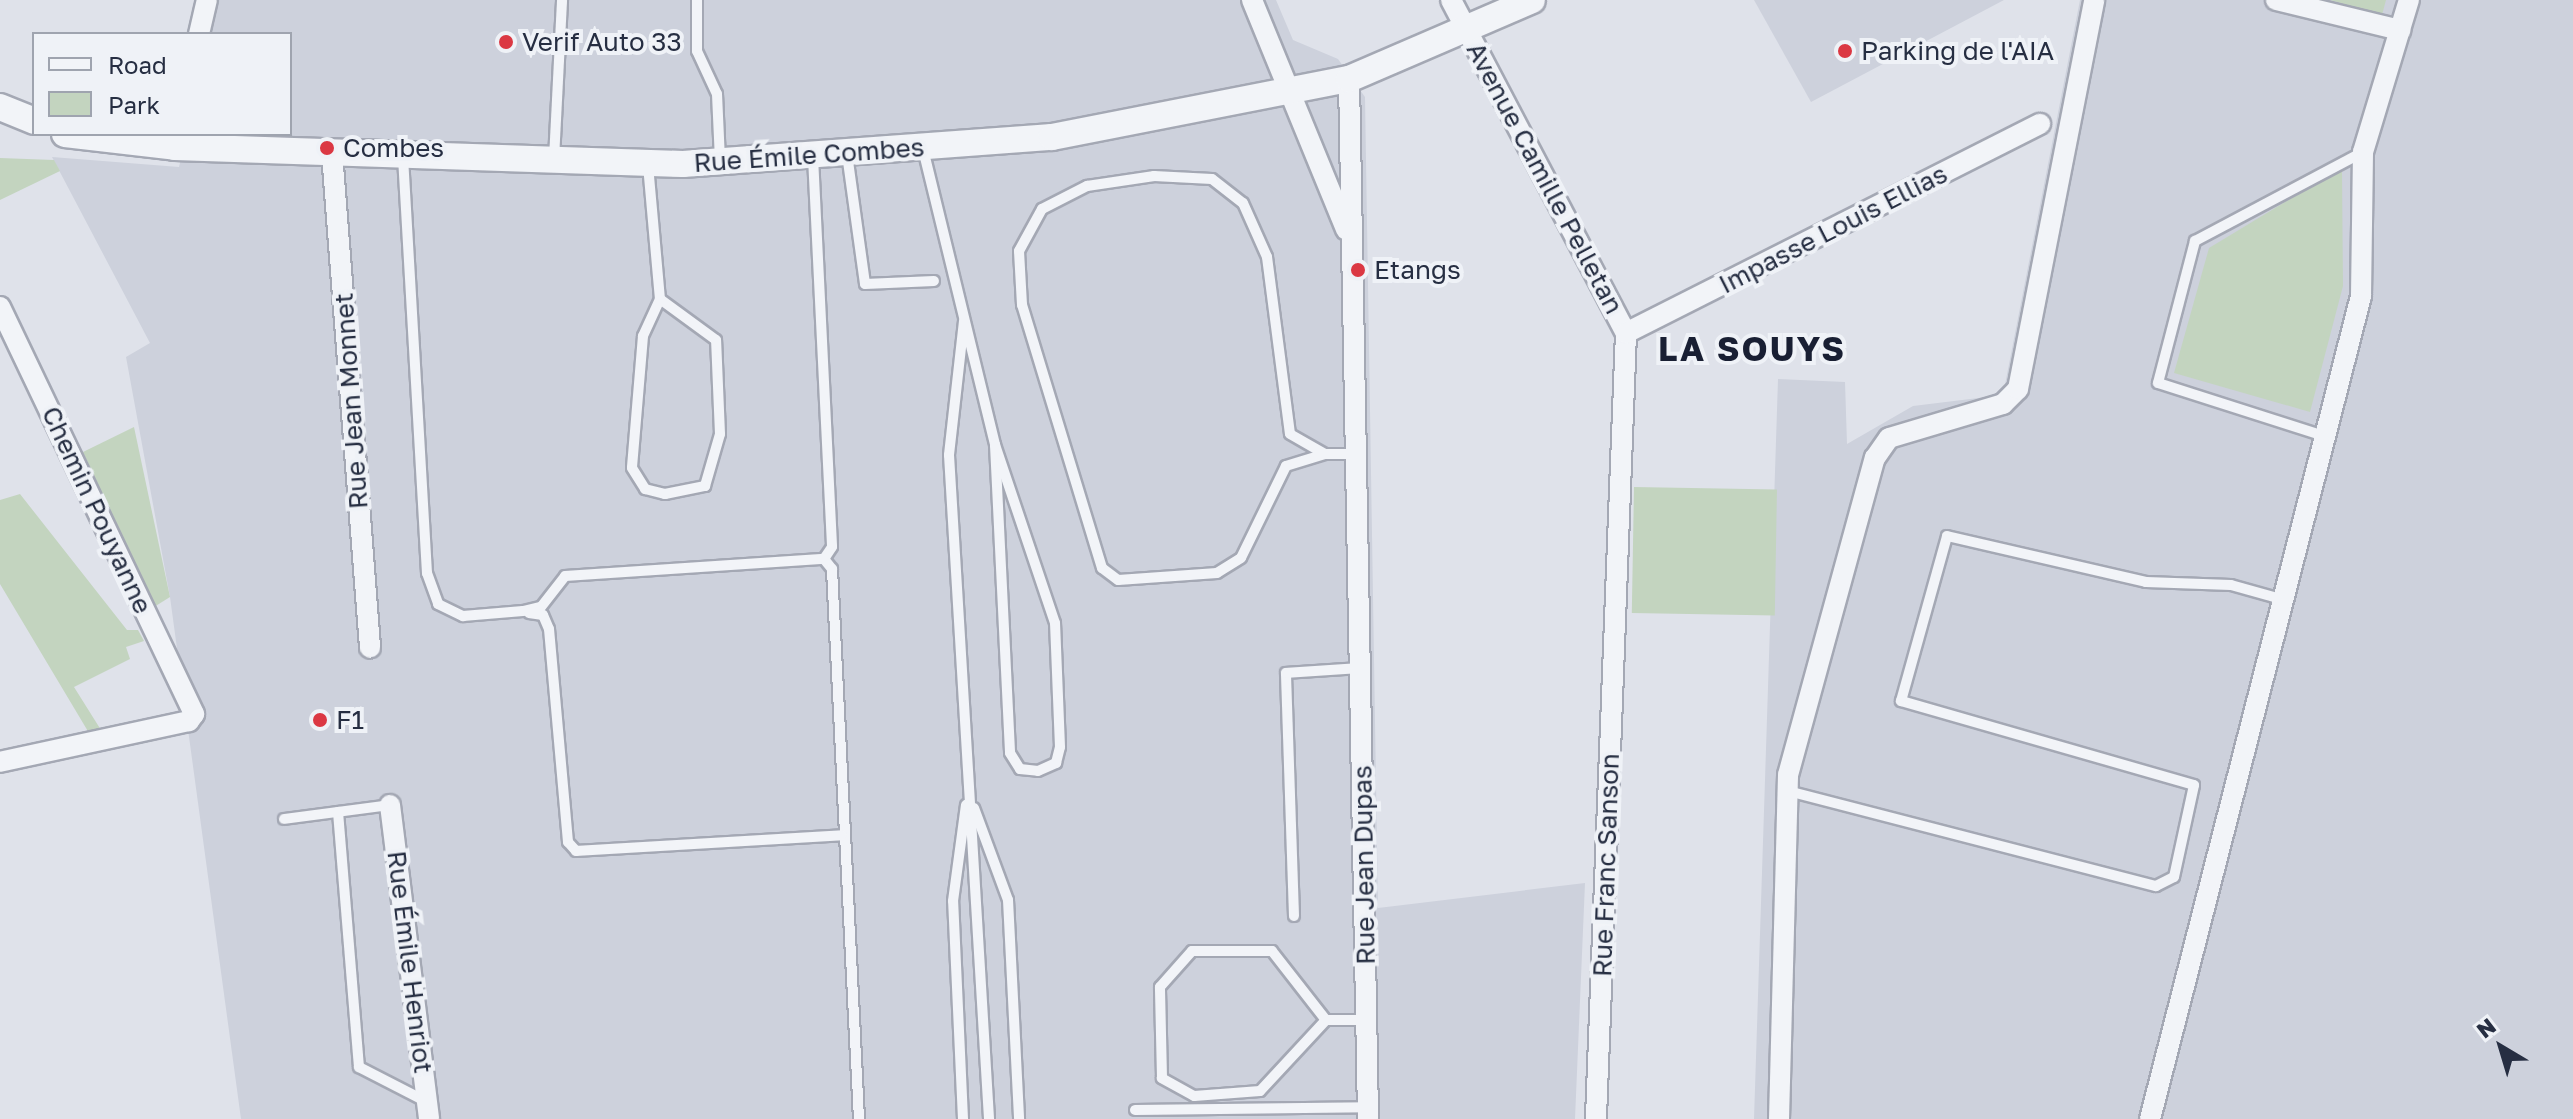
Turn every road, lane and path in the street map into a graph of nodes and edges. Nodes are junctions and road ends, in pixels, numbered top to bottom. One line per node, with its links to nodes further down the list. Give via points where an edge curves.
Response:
1 (207, 0): 12 (street)
2 (562, 0): 26 (lane)
3 (697, 0): 27 (lane, via 697,51 717,94)
4 (1252, 0): 14 (street)
5 (1451, 0): 11 (street, Avenue Camille Pelletan)
6 (1532, 0): 11 (street, Rue Émile Combes)
7 (2094, 0): 47 (street, via 2018,389 2003,404 1889,438 1875,458)
8 (2276, 0): 10 (street)
9 (2409, 0): 10 (street)
10 (2400, 30): 22 (street)
11 (1467, 31): 13 (street, Rue Émile Combes); 34 (street, Avenue Camille Pelletan)
12 (199, 32)
13 (1349, 79): 14 (street, Rue Émile Combes); 29 (street, Rue Jean Dupas)
14 (1288, 94): 20 (street, Rue Émile Combes, via 1147,123); 29 (street)
15 (0, 107): 16 (street)
16 (32, 120)
17 (2040, 124): 34 (street, Impasse Louis Ellias)
18 (97, 136): 19 (street, Rue Émile Combes)
19 (176, 141): 23 (street, Rue Émile Combes)
20 (923, 147): 21 (street, Rue Émile Combes); 33 (lane)
21 (846, 152): 24 (street, Rue Émile Combes); 30 (lane, via 865,284)
22 (2363, 152): 35 (street, via 2361,296); 35 (lane, via 2195,241 2158,383)
23 (332, 153): 25 (street, Rue Émile Combes); 43 (street, Rue Jean Monnet)
24 (813, 155): 27 (street, Rue Émile Combes); 39 (lane, via 832,547)
25 (403, 157): 26 (street, Rue Émile Combes); 41 (lane, via 427,573 438,604 463,616)
26 (554, 161): 28 (street, Rue Émile Combes)
27 (720, 161): 28 (street, Rue Émile Combes)
28 (647, 163): 31 (lane)
29 (1349, 236): 38 (street, Rue Jean Dupas)
30 (934, 281)
31 (660, 299): 31 (lane, via 643,336 632,468 645,489 665,494 705,486 720,434 716,340)
32 (0, 307): 45 (street, Chemin Pouyanne, via 194,714 189,721)
33 (965, 311): 36 (lane); 46 (lane, via 949,455)
34 (1626, 333): 42 (street, Avenue Camille Pelletan)
35 (2324, 436): 40 (street)
36 (995, 445): 36 (lane, via 1010,753 1020,769 1038,771 1056,763 1060,747 1055,623)
37 (1325, 454): 37 (lane, via 1290,434 1267,257 1243,203 1212,179 1154,176 1087,186 1042,209 1019,251 1022,305 1102,568 1118,580 1217,573 1241,558 1286,466); 38 (lane)
38 (1354, 454): 44 (street, Rue Jean Dupas)
39 (824, 559): 41 (lane, via 565,576 541,607); 51 (lane, via 832,569)
40 (2281, 599): 47 (lane, via 2231,585 2146,582 1947,536 1901,701 2194,785 2174,877 2156,886); 64 (street)
41 (523, 611): 51 (lane, via 543,615 549,629 568,842 576,851)
42 (1614, 611): 62 (street, Rue Franc Sanson)
43 (370, 648)
44 (1359, 668): 52 (lane, via 1286,673); 54 (street, Rue Jean Dupas)
45 (0, 762)
46 (967, 791): 59 (lane, via 953,901); 60 (lane, via 981,904); 61 (lane, via 1008,900)
47 (1788, 791): 63 (street)
48 (390, 805): 49 (lane); 55 (street, Rue Émile Henriot)
49 (338, 812): 50 (lane); 55 (lane, via 359,1067)
50 (284, 819)
51 (842, 835): 58 (lane)
52 (1294, 916)
53 (1326, 1020): 53 (lane, via 1272,951 1192,951 1160,987 1162,1078 1194,1096 1260,1091); 54 (lane)
54 (1367, 1020): 57 (street, Rue Jean Dupas)
55 (428, 1110)
56 (1135, 1110): 57 (lane)
57 (1368, 1113)
58 (859, 1119)
59 (963, 1119)
60 (989, 1119)
61 (1019, 1119)
62 (1596, 1119)
63 (1779, 1119)
64 (2150, 1119)

